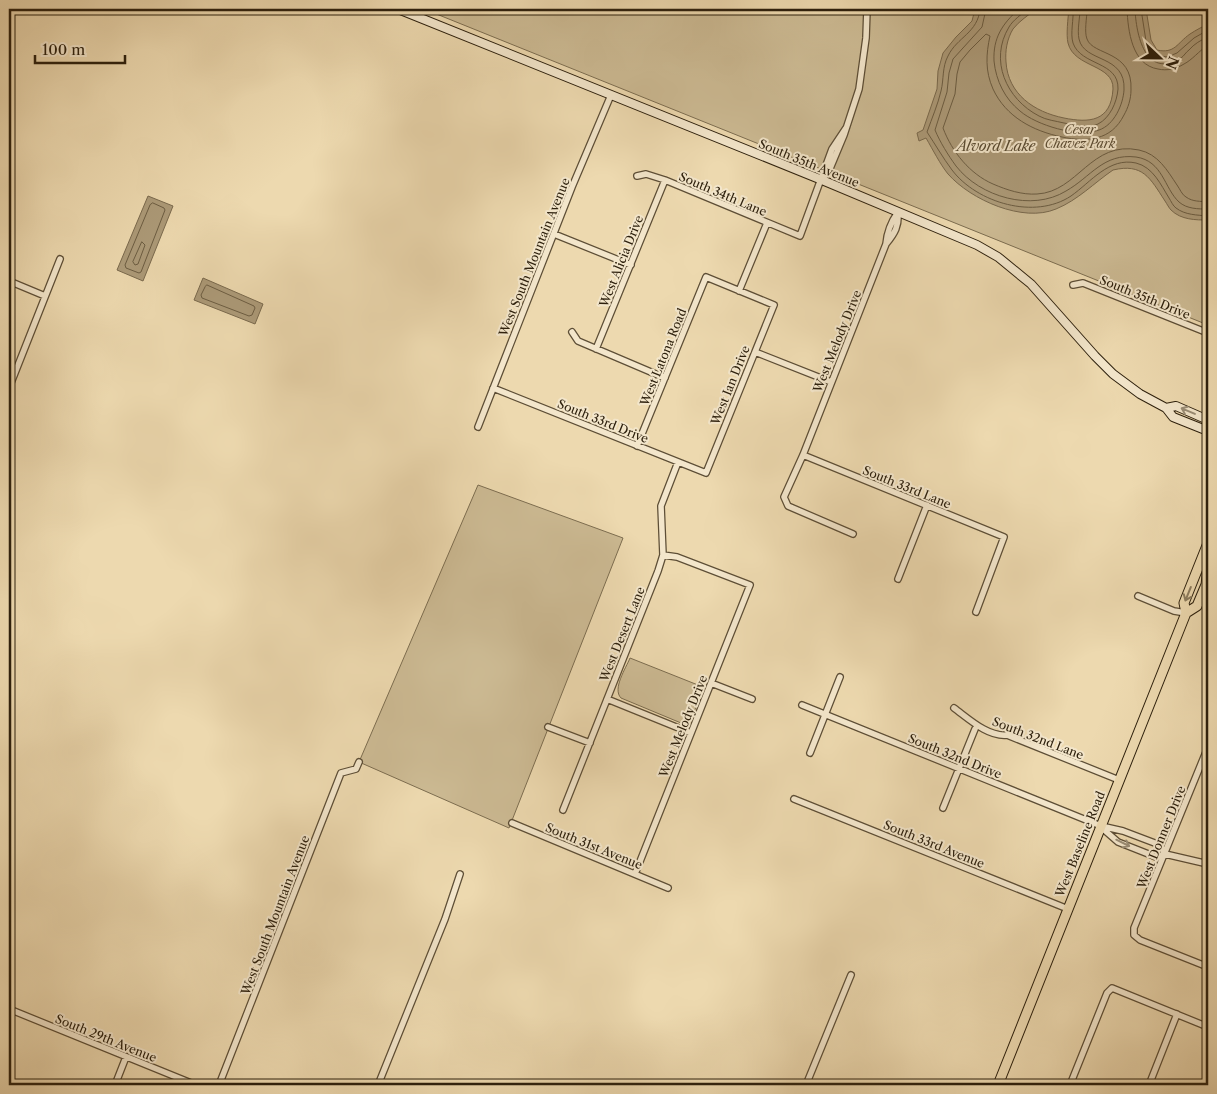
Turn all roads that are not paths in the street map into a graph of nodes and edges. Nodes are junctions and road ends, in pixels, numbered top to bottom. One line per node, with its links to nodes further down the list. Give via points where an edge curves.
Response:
1 (398, 9): 3 (main road, South 35th Avenue)
2 (867, 9): 6 (street, via 859,89 846,128 832,149)
3 (611, 96): 6 (main road, South 35th Avenue); 9 (street, West South Mountain Avenue)
4 (637, 176): 5 (street, South 34th Lane, via 646,174)
5 (665, 180): 8 (street, South 34th Lane); 11 (street, West Alicia Drive)
6 (822, 180): 7 (main road, South 35th Avenue); 8 (street, South 34th Lane, via 800,236)
7 (898, 212): 21 (street, West Melody Drive, via 898,226 886,244); 24 (main road, South 35th Avenue, via 998,257 1031,284 1114,374 1140,394)
8 (767, 223): 14 (street)
9 (554, 234): 11 (street); 23 (street, West South Mountain Avenue)
10 (60, 259): 15 (street)
11 (631, 265): 18 (street, West Alicia Drive)
12 (9, 281): 15 (street)
13 (1073, 285): 17 (street, South 35th Drive, via 1083,283)
14 (739, 291): 19 (street, West Ian Drive, via 774,305); 20 (street, West Latona Road, via 706,277)
15 (45, 296): 22 (street)
16 (572, 332): 18 (street, via 578,341)
17 (1208, 333)
18 (596, 349): 20 (street)
19 (755, 352): 21 (street); 31 (street, West Ian Drive)
20 (665, 378): 28 (street, West Latona Road)
21 (831, 382): 29 (street, West Melody Drive)
22 (9, 388)
23 (493, 388): 26 (street, West South Mountain Avenue); 28 (street, South 33rd Drive)
24 (1166, 408): 25 (main road, South 35th Avenue, one-way to 24, via 1176,406); 27 (main road, South 35th Avenue, via 1173,417)
25 (1208, 420)
26 (478, 427)
27 (1208, 431)
28 (637, 446): 30 (street, South 33rd Drive)
29 (803, 455): 32 (street, South 33rd Lane); 33 (street, West Melody Drive, via 784,501 788,506)
30 (678, 462): 31 (street, South 33rd Drive); 35 (street, West Desert Lane, via 661,506)
31 (706, 473)
32 (927, 505): 37 (street); 40 (street, South 33rd Lane, via 1004,537)
33 (853, 534)
34 (1208, 543): 41 (main road, West Baseline Road, one-way to 41, via 1184,603)
35 (663, 555): 43 (street, West Melody Drive, via 750,585); 45 (street, West Desert Lane)
36 (1208, 564): 38 (main road)
37 (898, 579)
38 (1207, 583): 41 (main road, West Baseline Road, via 1197,606)
39 (1138, 596): 41 (street)
40 (976, 612)
41 (1186, 613): 57 (main road, West Baseline Road)
42 (840, 677): 48 (street)
43 (711, 683): 44 (street); 51 (street, West Melody Drive)
44 (752, 699)
45 (607, 700): 51 (street); 52 (street, West Desert Lane)
46 (802, 705): 48 (street, South 32nd Drive)
47 (954, 708): 57 (street, South 32nd Lane, via 998,735 1007,735)
48 (825, 714): 54 (street); 56 (street, South 32nd Drive)
49 (548, 727): 52 (street)
50 (975, 729): 56 (street)
51 (691, 733): 68 (street, West Melody Drive)
52 (590, 744): 60 (street, West Desert Lane)
53 (1208, 747): 65 (street, West Donner Drive)
54 (810, 752)
55 (359, 762): 79 (street, West South Mountain Avenue, via 356,769 341,773)
56 (959, 768): 59 (street); 62 (street, South 32nd Drive)
57 (1119, 780): 62 (main road, West Baseline Road)
58 (794, 799): 70 (street, South 33rd Avenue)
59 (943, 808)
60 (563, 810)
61 (512, 824): 68 (street, South 31st Avenue)
62 (1101, 826): 63 (street); 64 (street, one-way to 64, via 1118,842); 70 (main road, West Baseline Road)
63 (1143, 839): 64 (street); 65 (street, via 1160,845)
64 (1139, 850): 65 (street, via 1156,857)
65 (1165, 854): 66 (street); 71 (street, West Donner Drive, via 1134,934 1140,940)
66 (1208, 864)
67 (460, 874): 80 (street)
68 (634, 874): 69 (street, South 31st Avenue)
69 (668, 888)
70 (1068, 909): 82 (main road, West Baseline Road)
71 (1208, 965)
72 (851, 975): 81 (street)
73 (9, 1008): 76 (street, South 29th Avenue)
74 (1177, 1014): 75 (street); 83 (street, via 1112,988 1107,992); 84 (street)
75 (1208, 1027)
76 (126, 1057): 77 (street); 78 (street, South 29th Avenue)
77 (115, 1085)
78 (196, 1085)
79 (219, 1085)
80 (378, 1085)
81 (806, 1085)
82 (998, 1085)
83 (1070, 1085)
84 (1149, 1085)

